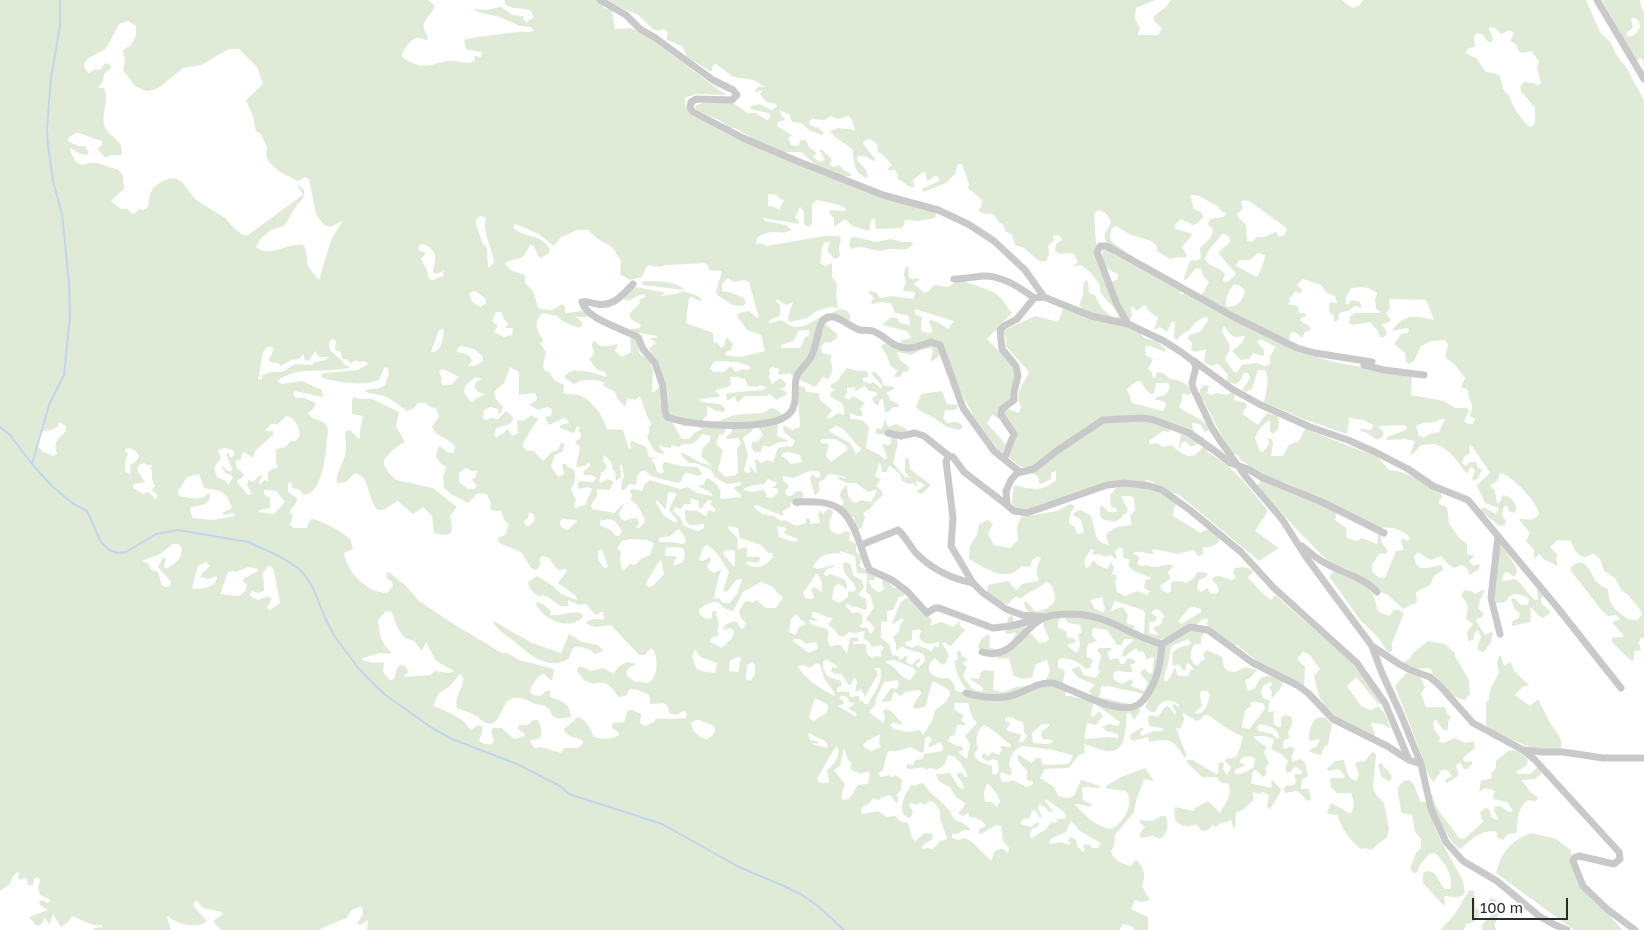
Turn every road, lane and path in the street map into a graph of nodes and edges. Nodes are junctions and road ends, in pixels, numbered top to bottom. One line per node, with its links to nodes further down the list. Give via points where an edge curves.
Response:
1 (600, 0): 6 (street, via 737,95 732,100 696,99 690,105 693,112 797,161 883,195 938,210 980,231 1025,270)
2 (1598, 0): 3 (street)
3 (1644, 78)
4 (954, 279): 7 (street, via 991,276 1024,290)
5 (633, 284): 15 (street, via 610,304 585,301 582,302 583,308 599,320 638,337 655,364 663,386 667,418 716,426 759,424 784,417 791,412 796,398 796,378 811,357 822,320 832,316 860,330 875,332 899,347 909,348 931,342 940,345 963,408 985,440)
6 (1044, 297): 7 (street); 8 (street, via 1091,316)
7 (1034, 298): 15 (street, via 1017,318 1000,330 1002,349 1016,366 1018,376 1014,400 1002,409 1001,415 1014,436)
8 (1128, 324): 9 (street, via 1117,305 1097,252 1100,246 1116,251 1290,345); 10 (street, via 1164,341)
9 (1344, 359): 11 (street); 12 (street, via 1384,370)
10 (1193, 361): 16 (street, via 1196,367 1192,383 1197,398 1212,428); 21 (street, via 1259,404 1376,452 1433,486 1468,500)
11 (1372, 362)
12 (1424, 375)
13 (888, 433): 14 (street, via 924,436)
14 (949, 456): 19 (street, via 964,472); 24 (street, via 946,461 953,518 951,546)
15 (1004, 459): 17 (street)
16 (1239, 466): 17 (street, via 1188,433 1154,420 1132,418 1103,420 1034,469); 20 (street); 22 (street)
17 (1020, 472): 19 (street, via 1006,491)
18 (796, 502): 23 (street, via 825,502 839,507 849,518)
19 (1007, 505): 35 (street, via 1014,511 1027,513 1107,485 1125,483 1162,490 1242,552 1274,588 1357,663 1384,703)
20 (1384, 533)
21 (1498, 536): 27 (street, via 1491,598); 31 (street)
22 (1298, 543): 25 (street, via 1323,562 1362,580); 29 (street)
23 (861, 545): 24 (street, via 898,530 917,554 940,571); 26 (street, via 870,570 907,591 927,613 939,608 993,628)
24 (973, 583): 26 (street, via 1006,609 1022,615)
25 (1377, 592)
26 (1045, 617): 28 (street, via 1078,614 1102,618); 30 (street, via 1013,646 988,654)
27 (1500, 634)
28 (1162, 644): 32 (street, via 1159,669 1152,686 1140,704 1131,708 1096,701 1053,683 1030,687 1006,697); 35 (street, via 1190,626 1208,630 1253,664 1297,685 1333,718)
29 (1372, 646): 33 (street, via 1410,670 1430,677 1473,723); 36 (street)
30 (982, 652)
31 (1621, 688)
32 (966, 693)
33 (1523, 750): 34 (street, via 1603,758); 38 (street, via 1550,775 1619,852 1620,859 1614,864 1579,856 1573,861 1583,886)
34 (1644, 758)
35 (1409, 760): 36 (street)
36 (1421, 764): 37 (street, via 1431,810 1446,842 1463,861 1496,881 1539,916)
37 (1567, 930)
38 (1635, 930)

